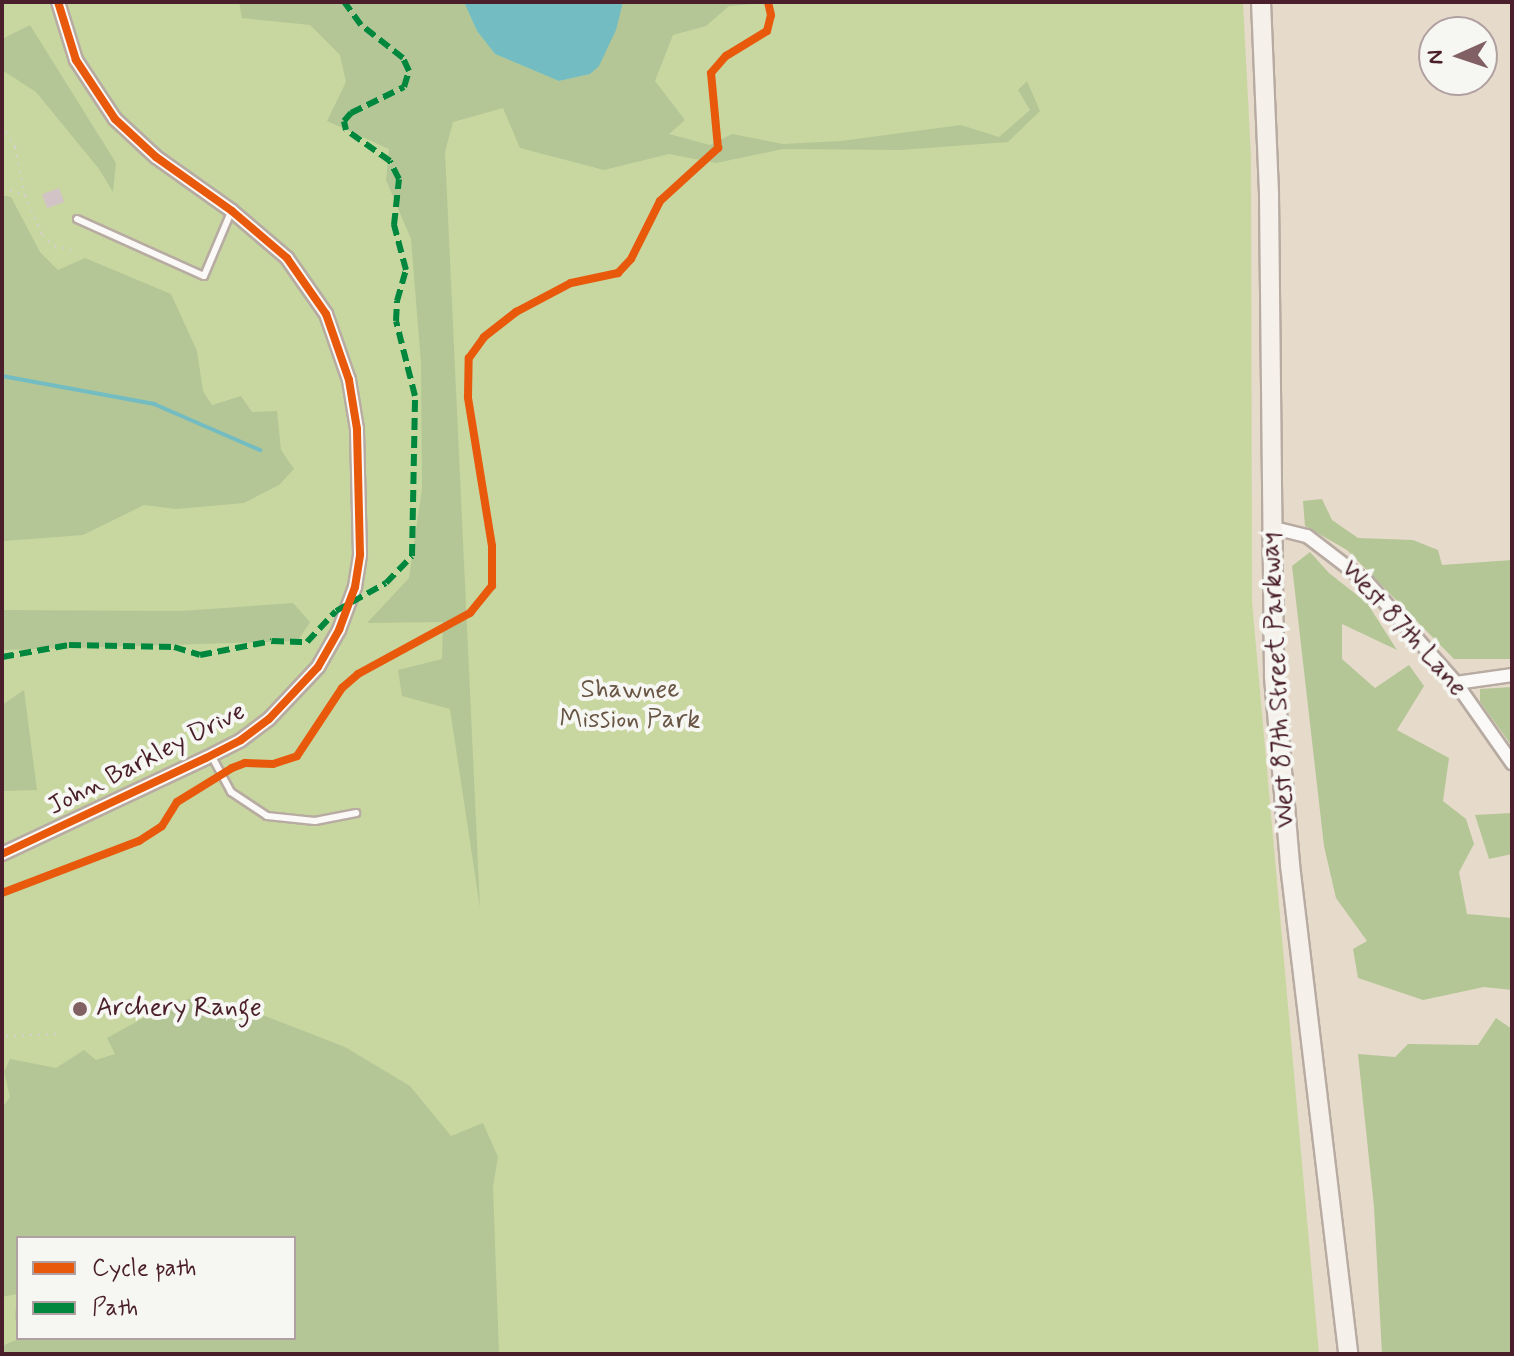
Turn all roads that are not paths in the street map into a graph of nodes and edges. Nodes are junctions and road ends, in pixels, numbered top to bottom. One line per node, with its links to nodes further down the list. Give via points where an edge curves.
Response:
1 (58, 2): 3 (street, John Barkley Drive, via 76,60 115,119 156,157)
2 (1261, 2): 5 (main road, West 87th Street Parkway, via 1269,196)
3 (232, 211): 4 (lane, via 204,276); 8 (street, John Barkley Drive, via 287,258 326,314 349,380 362,518 355,587 318,667 269,719)
4 (77, 219)
5 (1270, 527): 7 (street, West 87th Lane, via 1307,536 1351,567); 12 (main road, West 87th Street Parkway, via 1274,677 1288,850)
6 (1512, 675): 7 (street)
7 (1456, 683): 9 (street, West 87th Lane)
8 (211, 755): 10 (lane, via 231,792 267,816 315,821); 11 (street, John Barkley Drive)
9 (1512, 763)
10 (356, 813)
11 (2, 854)
12 (1348, 1354)

